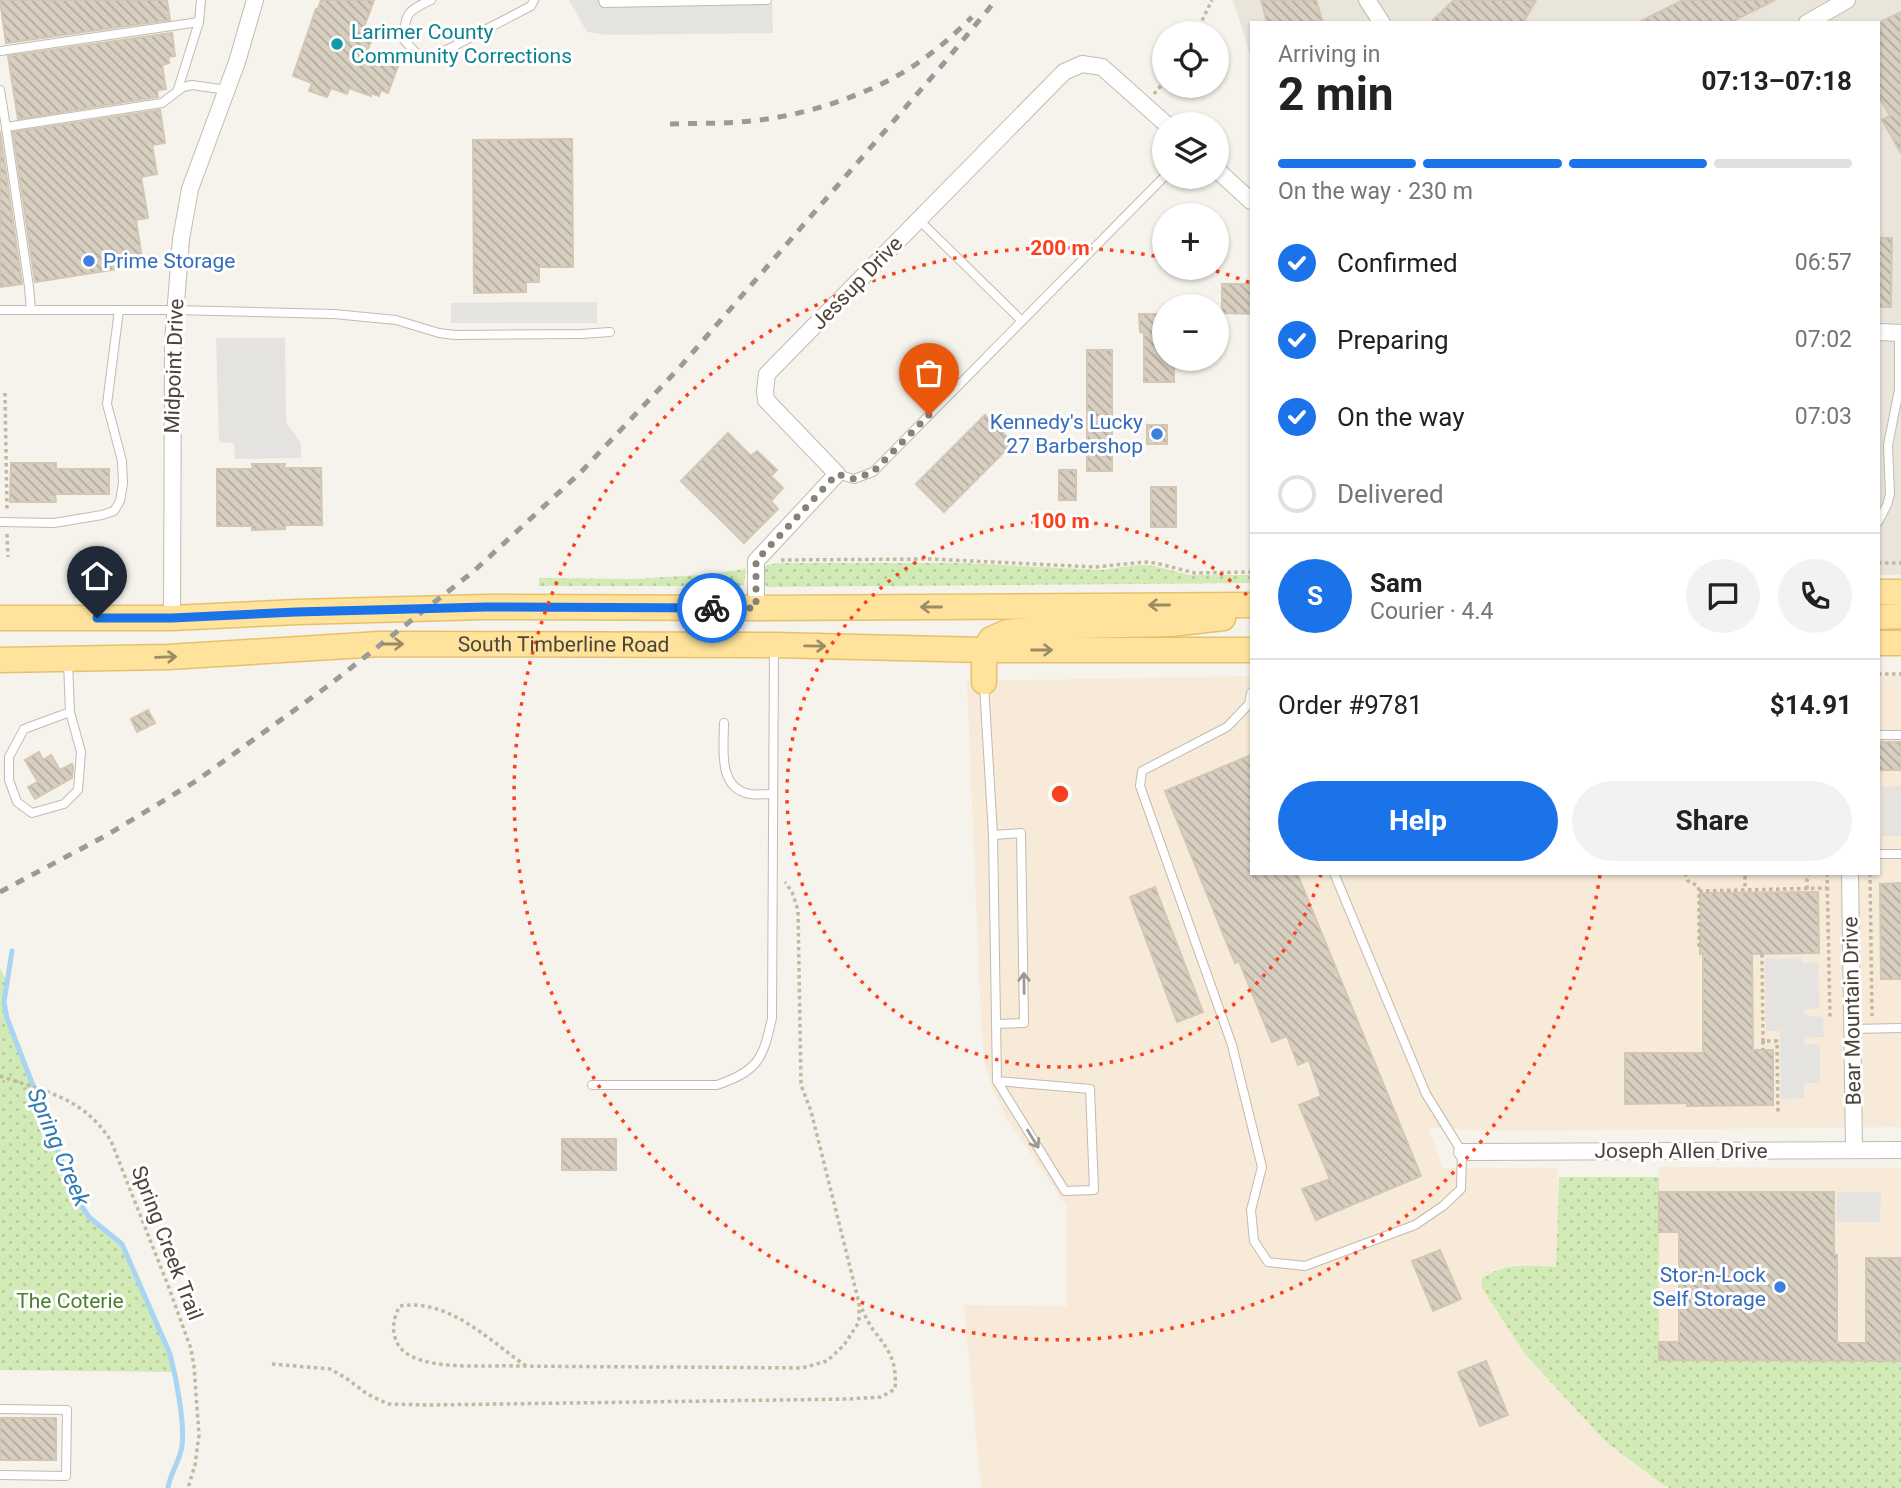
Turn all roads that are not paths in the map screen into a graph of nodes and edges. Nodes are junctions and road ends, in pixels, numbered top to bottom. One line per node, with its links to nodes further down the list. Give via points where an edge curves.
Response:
1 (201, 0): 11 (lane)
2 (255, 0): 15 (street, Midpoint Drive)
3 (431, 0): 4 (lane, via 412,9 405,22 404,40 416,53 433,57 531,6)
4 (534, 0)
5 (603, 0): 6 (lane)
6 (767, 0)
7 (1367, 0): 9 (street)
8 (1847, 0): 10 (street)
9 (1381, 21)
10 (1810, 21)
11 (200, 22): 12 (lane); 13 (lane)
12 (0, 51)
13 (178, 89): 15 (lane, via 192,85); 17 (lane, via 162,103)
14 (0, 90): 17 (lane)
15 (227, 90): 25 (street, Midpoint Drive, via 190,189)
16 (1153, 112): 21 (street, Jessup Drive, via 1102,67 1082,64 1063,72)
17 (6, 127): 23 (lane)
18 (1229, 181): 20 (street)
19 (1152, 189): 26 (lane)
20 (1250, 200)
21 (919, 220): 26 (lane); 30 (street, Jessup Drive, via 767,374 766,400)
22 (0, 310): 23 (lane)
23 (30, 310): 24 (lane)
24 (119, 310): 25 (lane); 32 (lane, via 107,404 121,461 120,501 114,511 102,515 54,523)
25 (175, 310): 27 (lane, via 334,314 396,320 455,335); 41 (street, Midpoint Drive)
26 (1022, 321): 30 (lane, via 873,472 854,479)
27 (610, 332)
28 (1880, 332): 29 (street)
29 (1900, 333): 31 (lane, via 1899,390 1888,445 1890,494)
30 (837, 474): 36 (street, via 756,561)
31 (1880, 518)
32 (0, 522)
33 (1880, 592): 34 (main road)
34 (1901, 592)
35 (1250, 605): 36 (main road, South Timberline Road, one-way to 36)
36 (756, 608): 41 (main road, South Timberline Road, via 486,607)
37 (1250, 614): 46 (main road, via 1171,624 1007,632 991,639)
38 (7, 615): 41 (main road, South Timberline Road)
39 (1901, 616): 40 (main road)
40 (1880, 617)
41 (172, 618)
42 (1880, 643): 43 (main road)
43 (1901, 643)
44 (774, 645): 46 (main road, South Timberline Road, one-way to 46); 47 (main road, South Timberline Road, one-way to 44, via 380,644); 55 (lane)
45 (1246, 649): 46 (main road, South Timberline Road, one-way to 45)
46 (984, 650): 49 (main road)
47 (68, 659): 48 (main road, South Timberline Road); 51 (lane)
48 (0, 660)
49 (984, 682): 56 (lane)
50 (1250, 706): 68 (lane, via 1227,727 1142,771 1140,786 1239,1072 1262,1167 1251,1210 1254,1241 1268,1262 1305,1266 1415,1225 1461,1189)
51 (70, 712): 51 (lane, via 82,752 78,790 64,804 32,813 17,802 9,780 9,757 24,729)
52 (724, 723): 55 (lane, via 729,782 751,794)
53 (1880, 735): 54 (lane)
54 (1901, 735)
55 (773, 794): 65 (lane, via 772,1018 762,1055 751,1070 717,1085)
56 (993, 835): 61 (lane); 61 (lane, one-way to 56, via 1024,1023 1022,860 1021,834)
57 (1880, 854): 58 (lane)
58 (1901, 854)
59 (1335, 875): 68 (lane, via 1426,1094)
60 (1850, 875): 63 (street, Bear Mountain Drive)
61 (996, 1024): 64 (lane)
62 (1901, 1028): 63 (lane)
63 (1852, 1029): 66 (street, Bear Mountain Drive)
64 (997, 1081): 64 (lane, one-way to 64, via 1065,1191 1094,1190 1090,1088)
65 (592, 1085)
66 (1854, 1149): 67 (street, Joseph Allen Drive); 68 (street, Joseph Allen Drive)
67 (1901, 1150)
68 (1462, 1152)
69 (0, 1409): 70 (lane, via 67,1410 66,1476)
70 (0, 1475)

